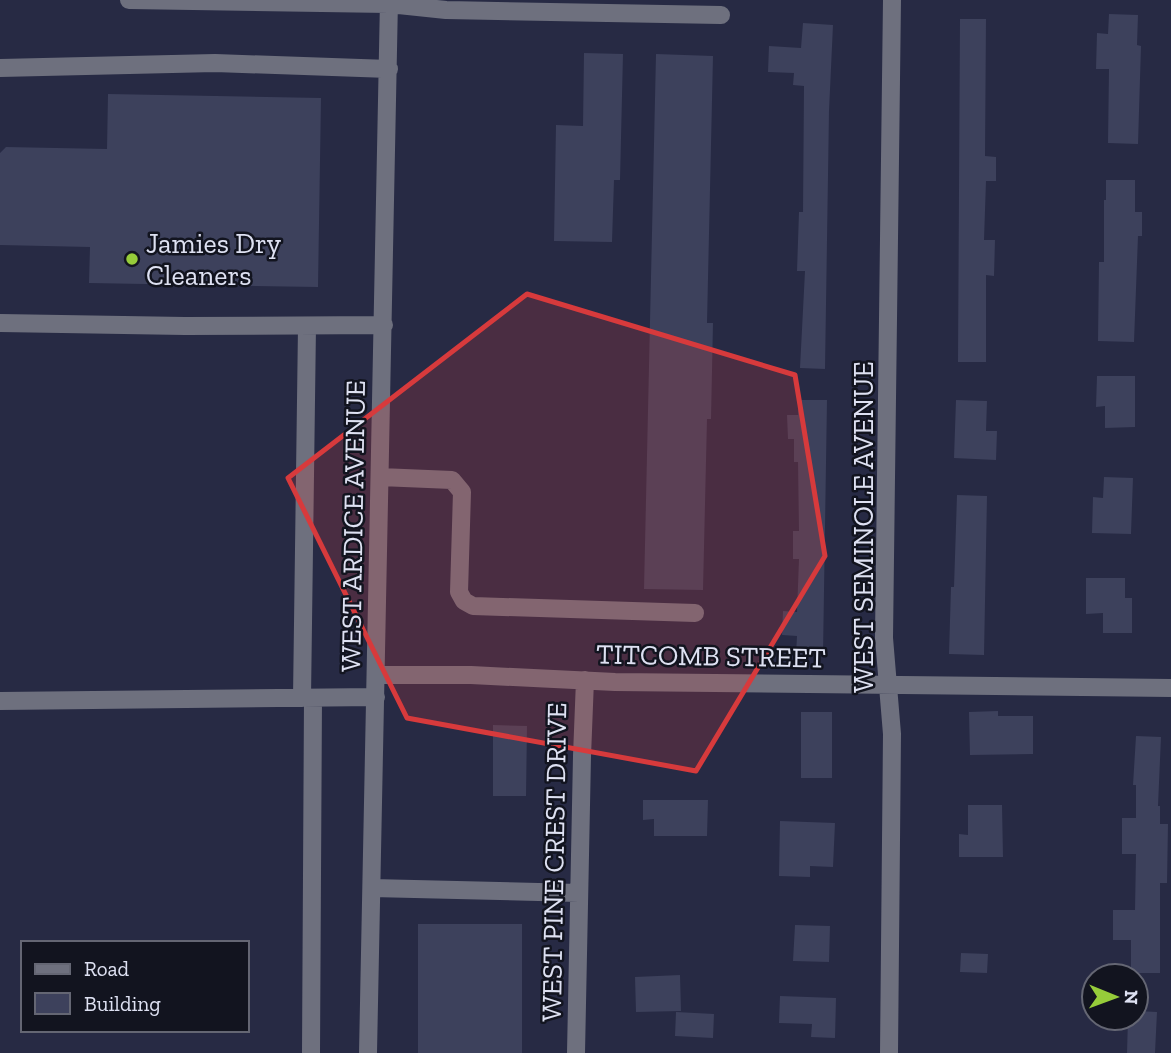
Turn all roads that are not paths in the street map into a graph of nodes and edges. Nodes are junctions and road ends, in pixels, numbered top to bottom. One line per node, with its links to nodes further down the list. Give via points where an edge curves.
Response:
1 (129, 0): 3 (street)
2 (892, 0): 14 (street, WEST SEMINOLE AVENUE, via 884,638)
3 (389, 2): 4 (street, via 446,10); 6 (street, WEST ARDICE AVENUE)
4 (721, 15)
5 (0, 68): 6 (street, via 215,63)
6 (389, 69): 8 (street, WEST ARDICE AVENUE)
7 (0, 323): 9 (street)
8 (384, 325): 9 (street); 10 (street, WEST ARDICE AVENUE)
9 (307, 326): 17 (street)
10 (380, 477): 11 (street, via 452,480 457,484 462,492 459,592 473,606); 12 (street, WEST ARDICE AVENUE)
11 (695, 613)
12 (377, 675): 13 (street, TITCOMB STREET); 16 (street, WEST ARDICE AVENUE)
13 (585, 680): 14 (street, TITCOMB STREET); 20 (street, WEST PINE CREST DRIVE)
14 (888, 685): 15 (street, TITCOMB STREET); 24 (street, WEST SEMINOLE AVENUE, via 892,734)
15 (1171, 688)
16 (376, 697): 17 (street); 19 (street, WEST ARDICE AVENUE)
17 (307, 698): 18 (street); 22 (street)
18 (0, 701)
19 (372, 888): 20 (street); 23 (street, WEST ARDICE AVENUE)
20 (579, 893): 21 (street, WEST PINE CREST DRIVE)
21 (576, 1049)
22 (311, 1053)
23 (368, 1053)
24 (889, 1053)

